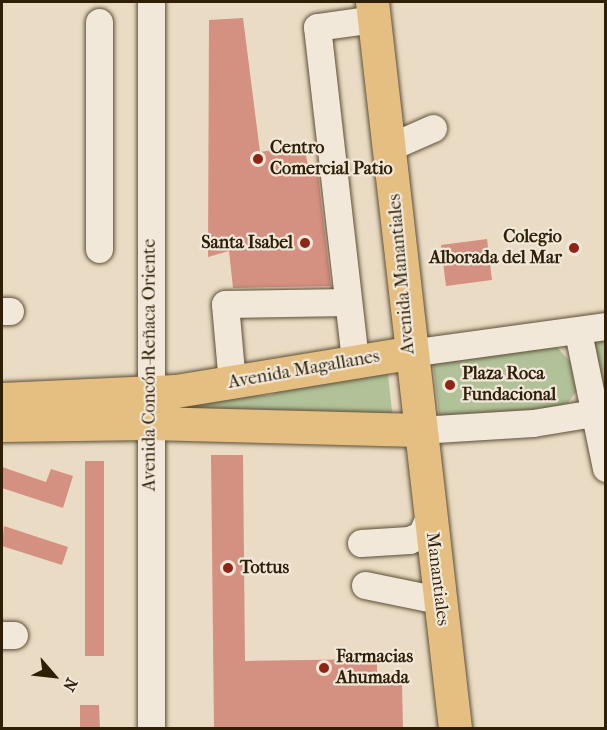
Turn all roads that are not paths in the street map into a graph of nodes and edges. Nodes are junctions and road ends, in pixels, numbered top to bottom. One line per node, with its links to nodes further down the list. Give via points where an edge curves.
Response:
1 (150, 2): 14 (street, Avenida Concón-Reñaca Oriente)
2 (378, 17): 5 (main road, Avenida Manantiales); 7 (street, via 317,27)
3 (99, 22): 6 (street)
4 (433, 129): 5 (street)
5 (390, 147): 10 (main road, Avenida Manantiales)
6 (99, 249)
7 (348, 302): 11 (street); 12 (street, via 225,304)
8 (606, 326): 9 (street, Avenida Magallanes)
9 (578, 332): 10 (street, Avenida Magallanes); 15 (street)
10 (409, 353): 11 (main road, Avenida Magallanes); 18 (main road, Avenida Manantiales)
11 (355, 360): 12 (main road, Avenida Magallanes)
12 (232, 383): 14 (main road, Avenida Magallanes); 17 (main road, via 226,411)
13 (2, 399): 14 (main road, Avenida Magallanes)
14 (151, 408): 16 (main road, Avenida Magallanes); 17 (main road, Avenida Magallanes); 24 (street, Avenida Concón-Reñaca Oriente)
15 (600, 412): 18 (street, Avenida Magallanes, via 533,423); 19 (street)
16 (2, 425)
17 (236, 426): 18 (main road, Avenida Magallanes)
18 (419, 430): 20 (main road, Manantiales)
19 (606, 468)
20 (429, 517): 21 (street, via 421,536); 23 (main road, Manantiales)
21 (361, 543)
22 (366, 585): 23 (street)
23 (439, 600): 25 (main road, Manantiales)
24 (151, 729)
25 (455, 729)

